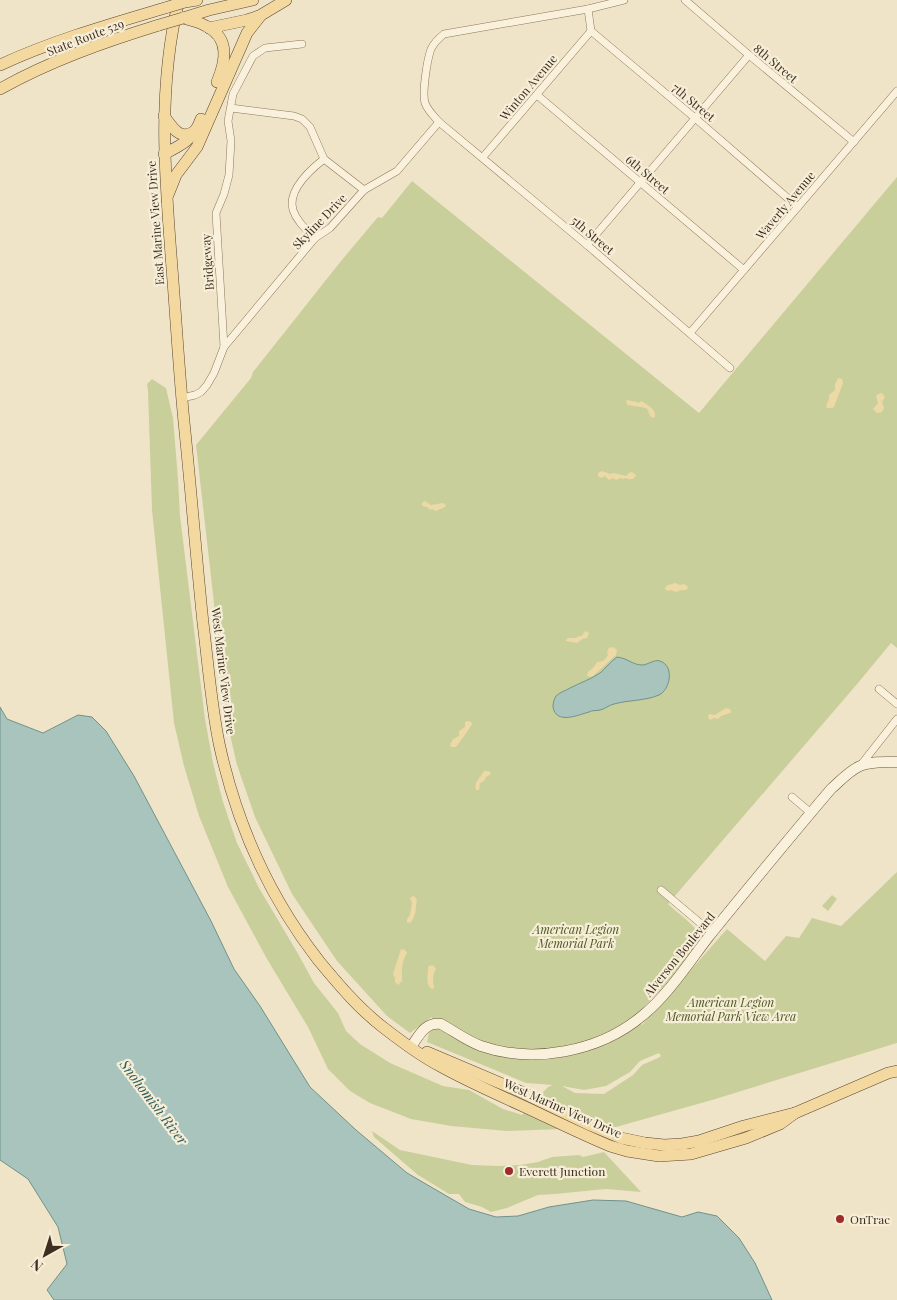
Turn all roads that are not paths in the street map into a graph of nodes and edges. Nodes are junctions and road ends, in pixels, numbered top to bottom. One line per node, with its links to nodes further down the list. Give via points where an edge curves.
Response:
1 (253, 0): 8 (main road, State Route 529)
2 (286, 0): 7 (main road)
3 (624, 0): 6 (street, 5th Street)
4 (685, 0): 12 (street, 8th Street)
5 (188, 1): 13 (main road, State Route 529, bridge, via 79,34); 18 (main road, East Marine View Drive, via 176,12)
6 (588, 10): 10 (street); 20 (street, 5th Street, via 444,34 431,50 423,90 426,105)
7 (261, 15): 9 (main road); 23 (main road, via 241,45)
8 (183, 18): 9 (main road); 14 (main road, State Route 529, bridge, via 75,54)
9 (209, 28): 21 (main road, via 221,42 224,59)
10 (590, 30): 16 (street, Winton Avenue); 19 (street, 7th Street)
11 (302, 44): 17 (street, Bridgeway, via 265,48 253,56 233,94)
12 (749, 55): 19 (street); 22 (street, 8th Street)
13 (0, 65)
14 (0, 89)
15 (897, 91): 22 (street, Waverly Avenue)
16 (537, 95): 25 (street, Winton Avenue); 27 (street, 6th Street)
17 (231, 108): 26 (street, via 302,119 310,127); 35 (street, Bridgeway, via 228,121 231,141 229,175 216,213)
18 (164, 115): 21 (main road, via 172,128 180,133 189,134); 24 (main road, East Marine View Drive)
19 (695, 118): 27 (street); 30 (street, 7th Street)
20 (439, 122): 25 (street, 5th Street); 28 (street, Skyline Drive, via 397,171)
21 (198, 129): 24 (main road, via 185,142)
22 (854, 142): 30 (street, Waverly Avenue)
23 (197, 147): 24 (main road, via 184,158); 29 (main road, via 176,175)
24 (164, 154): 29 (main road, East Marine View Drive)
25 (483, 157): 32 (street, 5th Street)
26 (324, 159): 28 (street); 31 (street, via 312,169 293,198 297,218)
27 (641, 182): 32 (street); 33 (street, 6th Street)
28 (364, 190): 31 (street, Skyline Drive, via 330,228)
29 (166, 200): 37 (main road, East Marine View Drive)
30 (798, 206): 33 (street, Waverly Avenue)
31 (315, 238): 35 (street, Skyline Drive)
32 (588, 245): 34 (street, 5th Street)
33 (744, 270): 34 (street, Waverly Avenue)
34 (690, 333): 36 (street, 5th Street)
35 (224, 347): 37 (street, Bridgeway, via 207,386 202,392)
36 (730, 368)
37 (182, 398): 38 (main road, East Marine View Drive)
38 (187, 445): 48 (main road, West Marine View Drive, via 212,704 229,783 245,831 261,869 306,944 366,1013)
39 (880, 689): 40 (street)
40 (897, 704)
41 (897, 720): 43 (street)
42 (897, 762): 43 (main road, Alverson Boulevard)
43 (860, 766): 45 (main road, Alverson Boulevard, via 831,789)
44 (792, 798): 45 (street)
45 (811, 813): 47 (main road, Alverson Boulevard)
46 (661, 890): 47 (street)
47 (712, 933): 48 (main road, Alverson Boulevard, via 652,1007 628,1026 597,1042 555,1052 502,1052 434,1024 429,1025)
48 (411, 1047): 50 (main road, West Marine View Drive, via 519,1091 621,1138 645,1143 664,1145 699,1141); 50 (main road, West Marine View Drive, via 438,1065 513,1102 610,1146 644,1154 691,1154 746,1138 780,1124)
49 (897, 1071): 50 (main road, West Marine View Drive)
50 (795, 1113)

